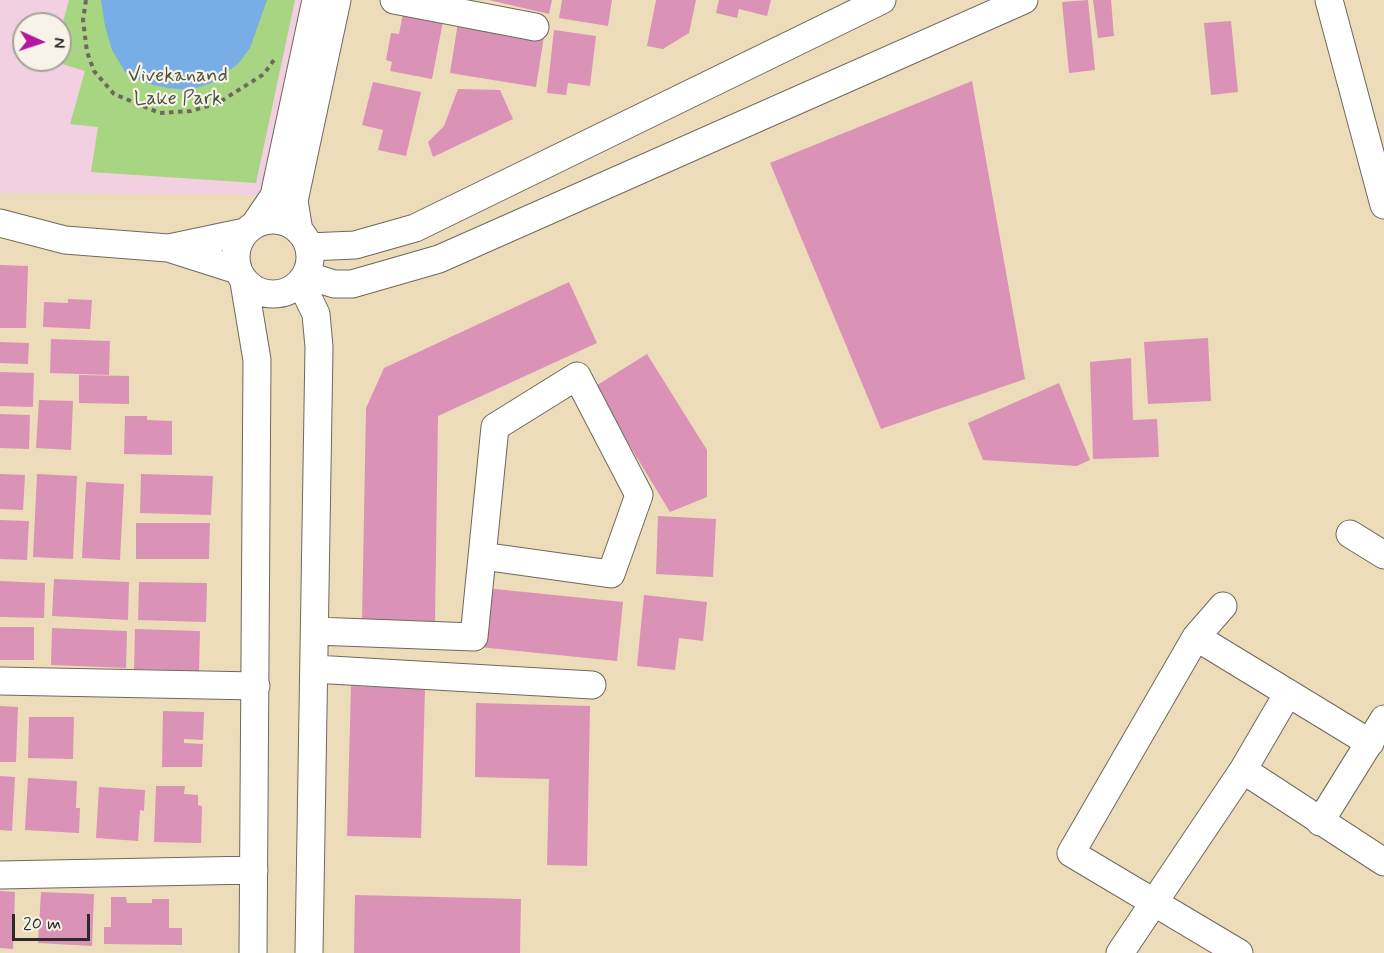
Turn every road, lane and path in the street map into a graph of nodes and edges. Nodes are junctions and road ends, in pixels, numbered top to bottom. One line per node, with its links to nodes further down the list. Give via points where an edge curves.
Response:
1 (86, 0): 9 (path, via 82,20 94,71 114,94 160,113 191,111 218,103 264,74)
2 (316, 0): 12 (street, via 274,196)
3 (337, 0): 13 (street, via 294,201)
4 (394, 0): 8 (street)
5 (882, 0): 13 (street, via 415,228 355,245)
6 (1024, 0): 16 (street, via 439,259 352,284)
7 (1329, 0): 10 (street)
8 (535, 27)
9 (279, 53)
10 (1384, 205)
11 (0, 224): 14 (street, via 65,240)
12 (250, 228): 13 (street, via 266,220 278,220 290,224); 14 (street); 15 (street, via 236,250)
13 (304, 239): 16 (street, via 310,266)
14 (168, 248): 15 (street)
15 (240, 276): 16 (street, via 254,290 266,295 291,291); 26 (street, via 257,360)
16 (303, 279): 21 (street, via 316,314 320,347)
17 (1350, 534): 18 (street)
18 (1384, 555)
19 (482, 556): 19 (street, via 495,427 577,376 639,495 611,574); 21 (street, via 474,637)
20 (1223, 606): 22 (street)
21 (315, 631): 23 (street)
22 (1196, 637): 27 (street); 35 (street, via 1071,853)
23 (314, 669): 25 (street); 37 (street)
24 (0, 681): 26 (street)
25 (592, 685)
26 (256, 686): 33 (street)
27 (1288, 693): 29 (street); 30 (street)
28 (1384, 719): 29 (street)
29 (1370, 743): 31 (street)
30 (1243, 770): 31 (street); 35 (street)
31 (1320, 822): 32 (street)
32 (1384, 862)
33 (254, 870): 34 (street); 36 (street)
34 (0, 875)
35 (1154, 902): 38 (street); 39 (street)
36 (253, 953)
37 (309, 953)
38 (1120, 953)
39 (1239, 953)

